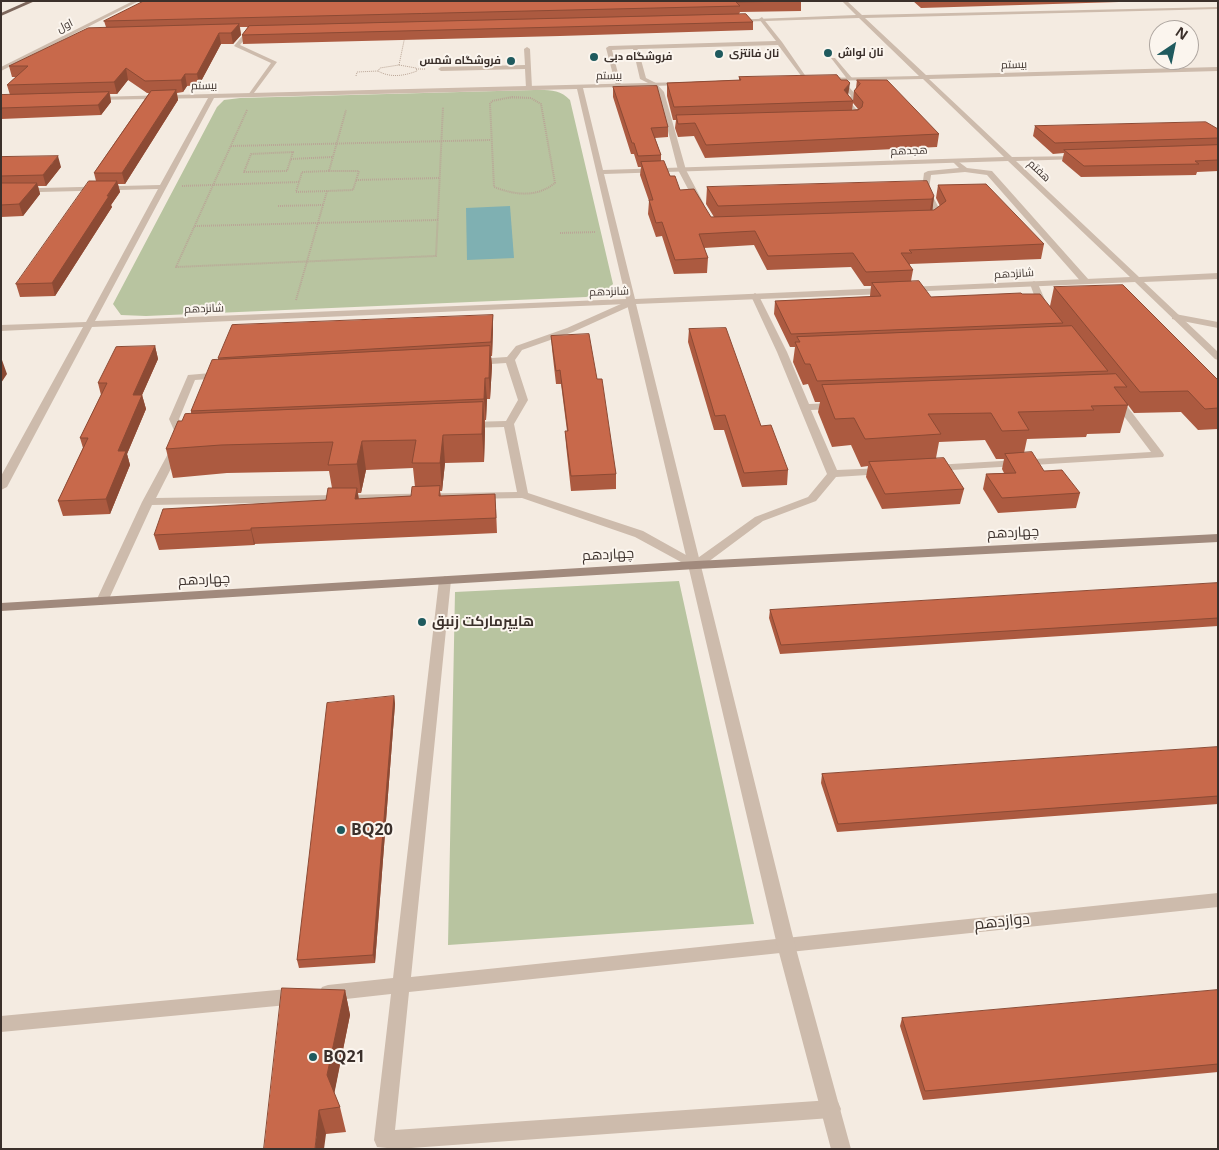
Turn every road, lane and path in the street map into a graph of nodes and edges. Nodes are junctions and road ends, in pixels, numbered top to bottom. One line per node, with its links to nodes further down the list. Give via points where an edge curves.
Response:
1 (33, 1): 5 (main road)
2 (136, 1): 12 (street, اول)
3 (844, 1): 6 (street, هفتم)
4 (1218, 8): 6 (street)
5 (1, 15)
6 (860, 17): 7 (street); 26 (street, هفتم)
7 (762, 19): 8 (street); 15 (street)
8 (723, 20)
9 (238, 31): 10 (street)
10 (248, 31): 11 (street); 39 (street, via 237,46 274,62)
11 (258, 31)
12 (69, 35): 13 (street); 21 (street, اول)
13 (89, 35)
14 (405, 37): 19 (path)
15 (780, 43): 16 (street); 29 (street)
16 (634, 47): 32 (street, via 643,79); 35 (street, via 610,48)
17 (527, 49): 20 (street)
18 (833, 59): 28 (street)
19 (399, 65): 24 (path); 24 (path, via 378,71 401,76)
20 (528, 67): 22 (street); 36 (street)
21 (1, 69)
22 (441, 69): 24 (path)
23 (1218, 69): 25 (street, بیستم)
24 (416, 70)
25 (1205, 70): 26 (street, بیستم); 27 (street)
26 (924, 77): 28 (street, بیستم); 52 (street, هفتم)
27 (1218, 77)
28 (850, 79): 30 (street, بیستم)
29 (807, 80): 30 (street, بیستم); 31 (street, بیستم)
30 (840, 80): 42 (street, via 854,96 848,103 857,114)
31 (797, 81)
32 (654, 84): 33 (street, بیستم); 35 (street, بیستم); 43 (street, via 661,92)
33 (692, 84)
34 (579, 86): 35 (street, بیستم); 36 (street, بیستم); 57 (street)
35 (618, 86)
36 (529, 88): 37 (street, بیستم)
37 (438, 90): 38 (street, بیستم); 46 (path, via 444,94)
38 (351, 92): 39 (street, بیستم); 47 (path)
39 (251, 95): 40 (street, بیستم); 48 (path)
40 (212, 96): 41 (street, بیستم); 62 (street)
41 (88, 99)
42 (856, 118)
43 (670, 124): 44 (street); 54 (street)
44 (680, 124)
45 (491, 140): 45 (path, via 494,187 529,194 549,189 555,183 541,104 536,99 512,96 492,101); 46 (path)
46 (442, 142): 47 (path); 58 (path)
47 (336, 144): 48 (path); 50 (path)
48 (231, 146): 61 (path)
49 (1089, 156): 52 (street, هجدهم)
50 (333, 157): 51 (path); 56 (path)
51 (291, 159): 51 (path, via 293,152 251,154 244,172 287,171)
52 (1010, 159): 53 (street, هجدهم); 80 (street, هفتم)
53 (955, 161): 54 (street, هجدهم); 55 (street)
54 (682, 170): 57 (street, هجدهم); 67 (street)
55 (965, 170): 66 (street, via 928,173 925,178); 81 (street, via 989,173)
56 (329, 171): 59 (path, via 359,170); 60 (path, via 302,172)
57 (600, 172): 76 (street)
58 (440, 178): 59 (path); 72 (path)
59 (356, 180): 64 (path, via 354,190)
60 (299, 182): 61 (path); 64 (path, via 296,192)
61 (213, 185): 62 (path); 75 (path)
62 (163, 187): 63 (street); 88 (street)
63 (1, 191)
64 (327, 191): 69 (path)
65 (917, 194): 66 (street)
66 (927, 194): 73 (street, via 938,214 932,220)
67 (698, 200): 68 (street); 71 (street)
68 (708, 200)
69 (323, 205): 70 (path); 74 (path)
70 (278, 206)
71 (706, 214)
72 (438, 220): 74 (path); 78 (path, via 436,256)
73 (922, 220)
74 (318, 223): 75 (path); 78 (path)
75 (195, 226): 78 (path, via 176,267)
76 (614, 231): 77 (path); 84 (street)
77 (560, 233)
78 (307, 262): 85 (path)
79 (1218, 276): 80 (street, شانزدهم)
80 (1136, 280): 81 (street, شانزدهم); 86 (street, هفتم)
81 (1086, 282): 82 (street, شانزدهم)
82 (1034, 284): 83 (street, شانزدهم); 87 (street, via 1041,303)
83 (755, 296): 84 (street, شانزدهم); 97 (street, via 787,352)
84 (632, 302): 85 (street, شانزدهم); 92 (street, via 570,330 518,348); 107 (street)
85 (291, 316): 88 (street, شانزدهم)
86 (1175, 316): 89 (street); 91 (street, هفتم)
87 (1053, 318)
88 (89, 325): 90 (street, شانزدهم); 103 (street)
89 (1218, 325)
90 (1, 328)
91 (1218, 357)
92 (510, 360): 93 (street); 98 (street, via 522,400)
93 (462, 363)
94 (230, 374): 105 (street, via 191,377 174,419 187,437)
95 (1108, 393): 100 (street, via 1160,455)
96 (844, 406): 97 (street)
97 (804, 407): 102 (street)
98 (509, 424): 99 (street); 104 (street)
99 (459, 426)
100 (922, 469)
101 (892, 471): 102 (street)
102 (833, 474): 107 (street, via 812,499 760,519)
103 (1, 487)
104 (523, 495): 105 (street); 107 (street, via 639,534)
105 (148, 502): 109 (street)
106 (1218, 538): 107 (main road, چهاردهم)
107 (696, 565): 108 (main road, چهاردهم); 112 (street)
108 (445, 580): 109 (main road, چهاردهم); 113 (street)
109 (102, 601): 110 (main road, چهاردهم)
110 (1, 607)
111 (1218, 900): 112 (street, دوازدهم)
112 (786, 945): 113 (street, دوازدهم); 115 (street)
113 (402, 986): 114 (street, دوازدهم); 116 (street)
114 (1, 1024)
115 (831, 1109): 116 (street); 117 (street)
116 (383, 1144)
117 (841, 1149)

